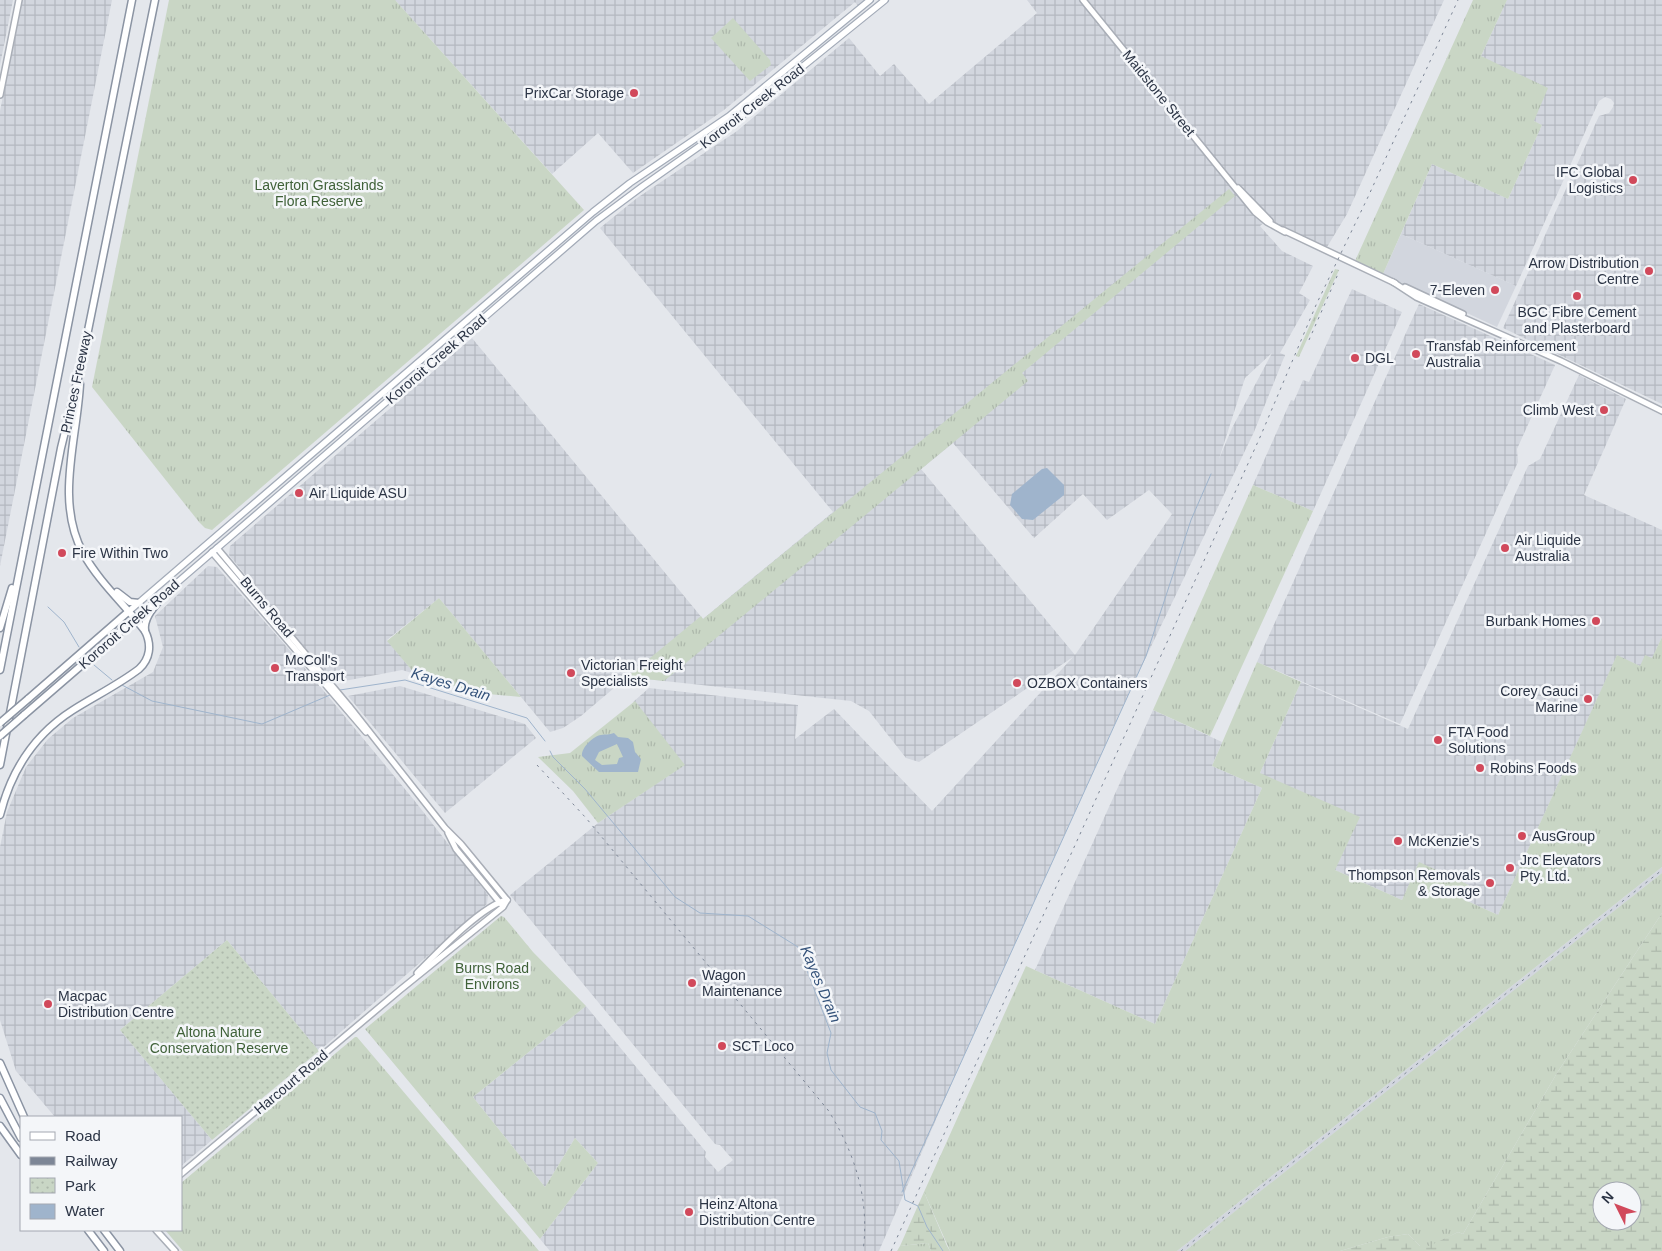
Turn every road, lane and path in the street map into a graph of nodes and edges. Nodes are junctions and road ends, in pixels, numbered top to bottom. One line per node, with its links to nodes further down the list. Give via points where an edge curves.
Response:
1 (19, 0): 10 (street)
2 (132, 0): 17 (highway, Princes Freeway)
3 (155, 0): 13 (highway, Princes Freeway)
4 (870, 0): 8 (main road, Kororoit Creek Road)
5 (885, 0): 7 (main road, Kororoit Creek Road)
6 (1083, 0): 16 (street, Maidstone Street, via 1235,186 1285,232)
7 (877, 2): 9 (main road, Kororoit Creek Road)
8 (784, 71): 9 (main road); 11 (main road, Kororoit Creek Road, via 729,116 630,183)
9 (790, 77): 12 (main road, Kororoit Creek Road, via 734,122)
10 (0, 95)
11 (582, 221): 12 (main road); 14 (main road, Kororoit Creek Road)
12 (588, 228): 15 (main road, Kororoit Creek Road)
13 (80, 370): 24 (highway, via 69,478 70,514 84,553); 35 (highway, Princes Freeway)
14 (384, 391): 15 (main road); 18 (main road, Kororoit Creek Road)
15 (390, 398): 19 (main road, Kororoit Creek Road)
16 (1662, 411)
17 (46, 435): 29 (highway); 32 (highway, Princes Freeway)
18 (314, 452): 19 (main road); 20 (main road, Kororoit Creek Road)
19 (320, 459): 21 (main road, Kororoit Creek Road)
20 (209, 543): 21 (main road); 26 (main road, Kororoit Creek Road)
21 (214, 550): 22 (street, Burns Road); 23 (street, Burns Road); 25 (main road, Kororoit Creek Road)
22 (236, 571): 23 (street); 31 (street, Burns Road)
23 (230, 573): 31 (street, Burns Road)
24 (106, 584): 26 (highway, via 130,602); 27 (highway)
25 (164, 594): 28 (main road, Kororoit Creek Road); 30 (highway, via 146,621)
26 (139, 603): 27 (main road, Kororoit Creek Road)
27 (128, 612): 28 (highway); 33 (highway, Kororoit Creek Road, bridge)
28 (135, 620): 30 (highway); 34 (highway, Kororoit Creek Road, bridge)
29 (0, 628)
30 (145, 631): 36 (highway, via 149,651 143,666 66,714 39,738 12,779)
31 (288, 637): 37 (street, Burns Road)
32 (0, 670)
33 (0, 722)
34 (0, 736)
35 (0, 765)
36 (0, 815)
37 (445, 828): 38 (street, Burns Road); 39 (street, Burns Road, via 456,849)
38 (507, 900): 39 (street); 40 (street, Harcourt Road)
39 (499, 901): 40 (street, Burns Road); 41 (street, Harcourt Road, via 447,944)
40 (504, 907): 41 (street, Harcourt Road)
41 (400, 990): 48 (street, Harcourt Road)
42 (0, 1063): 44 (highway)
43 (0, 1098): 46 (highway)
44 (24, 1116)
45 (0, 1126): 47 (highway)
46 (20, 1136)
47 (20, 1154)
48 (182, 1173)
49 (89, 1231): 52 (highway)
50 (105, 1231): 53 (highway)
51 (157, 1231): 54 (street)
52 (104, 1251)
53 (120, 1251)
54 (175, 1251)

